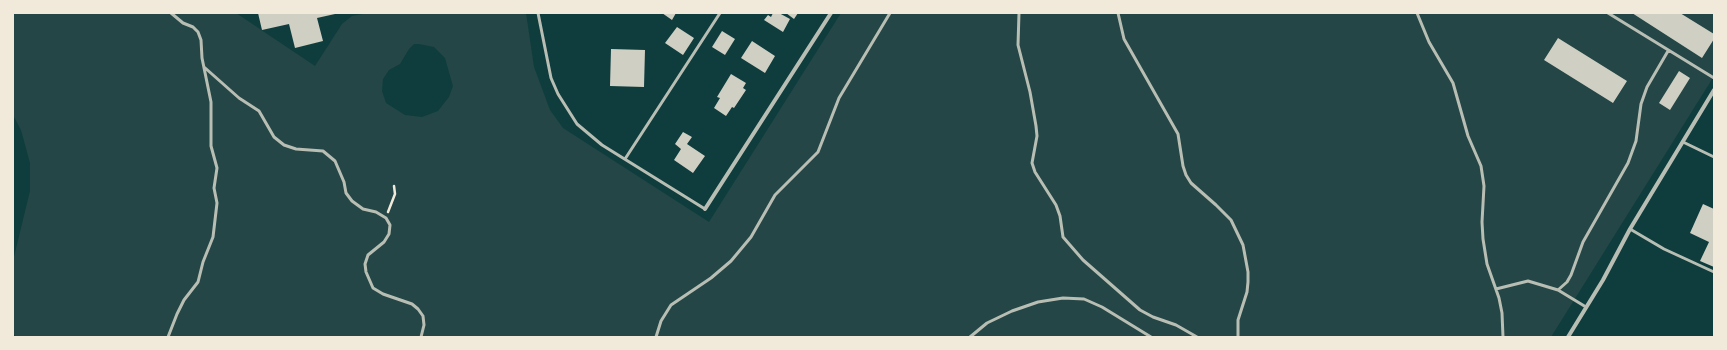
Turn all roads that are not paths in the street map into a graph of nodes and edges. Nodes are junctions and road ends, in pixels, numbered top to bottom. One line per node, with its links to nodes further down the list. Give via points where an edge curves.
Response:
1 (171, 13): 11 (lane, via 198,32)
2 (538, 13): 16 (lane, via 551,78 568,111 590,136)
3 (720, 13): 16 (lane)
4 (831, 13): 17 (street)
5 (890, 13): 26 (lane, via 839,98 818,152 775,195 751,237 731,261 672,305 661,322)
6 (1019, 13): 30 (lane, via 1018,46 1030,92 1037,136 1032,163 1056,205 1063,238 1082,260 1140,310 1176,325)
7 (1118, 13): 31 (lane, via 1124,39 1178,134 1186,175 1228,216 1243,245 1248,282 1238,320)
8 (1417, 13): 20 (lane, via 1429,42 1453,83 1468,136 1480,166 1484,186 1483,240 1487,264)
9 (1608, 13): 10 (lane)
10 (1668, 51): 12 (lane); 21 (lane, via 1641,104 1636,141 1628,163 1582,242 1571,275)
11 (204, 67): 24 (lane, via 211,102 211,146 216,168 214,188 217,210 213,237 198,282 184,300); 25 (lane, via 239,98 259,111 274,137 284,146 323,151 334,161 346,193 352,200 363,209 386,218 390,225 389,234 384,242 368,255 366,272 373,288 418,309 424,325)
12 (1714, 78)
13 (1714, 90): 14 (street)
14 (1683, 142): 15 (lane); 18 (street)
15 (1714, 157)
16 (625, 159): 17 (lane)
17 (705, 209)
18 (1630, 229): 19 (lane, via 1664,249); 22 (street)
19 (1714, 272)
20 (1496, 290): 21 (lane, via 1528,281); 32 (lane, via 1502,312)
21 (1558, 290): 22 (lane)
22 (1586, 307): 33 (street)
23 (975, 333): 27 (lane); 28 (lane); 29 (lane, via 987,323 1012,311 1038,302 1063,298 1084,299)
24 (168, 337)
25 (421, 337)
26 (656, 337)
27 (970, 337)
28 (977, 337)
29 (1151, 337)
30 (1196, 337)
31 (1238, 337)
32 (1503, 337)
33 (1568, 337)

